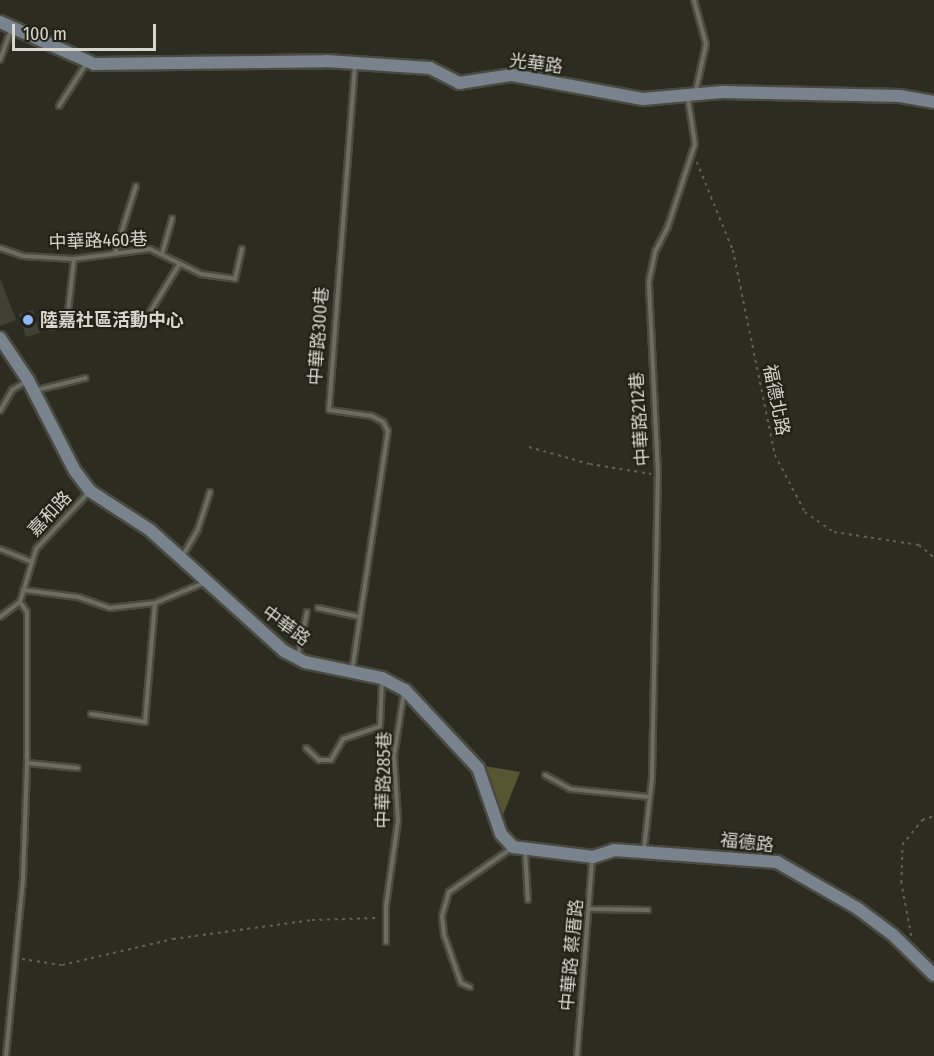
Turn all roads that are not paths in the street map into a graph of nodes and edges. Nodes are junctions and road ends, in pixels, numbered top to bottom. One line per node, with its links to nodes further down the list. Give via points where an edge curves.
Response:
1 (694, 0): 6 (lane, via 706,44 699,89)
2 (6, 25): 3 (lane); 4 (street, 光華路)
3 (0, 60)
4 (88, 61): 5 (street, 光華路); 8 (lane)
5 (356, 63): 6 (street, 光華路, via 430,68 459,83 512,75 643,99); 35 (lane, 中華路300巷, via 328,392 329,410 372,416 383,422 388,431)
6 (687, 95): 7 (street, 光華路, via 722,92 900,96); 45 (lane, 中華路212巷, via 695,144 668,226 655,252 649,281 658,475)
7 (934, 102)
8 (59, 106)
9 (136, 186): 13 (lane)
10 (172, 218): 14 (lane)
11 (0, 248): 15 (lane, 中華路460巷, via 23,256)
12 (242, 249): 16 (lane, 中華路460巷, via 235,279 208,276)
13 (115, 253): 14 (lane, 中華路460巷, via 150,249); 15 (lane, 中華路460巷)
14 (162, 254): 16 (lane, 中華路460巷)
15 (74, 259): 18 (lane, via 68,312)
16 (180, 263): 17 (lane)
17 (150, 312)
18 (52, 327)
19 (0, 338): 21 (street, 中華路)
20 (86, 378): 21 (lane)
21 (31, 385): 22 (lane, via 12,390); 23 (street, 中華路, via 75,471)
22 (0, 411)
23 (90, 491): 26 (street, 中華路, via 150,530); 27 (lane, 嘉和路, via 36,549)
24 (210, 492): 26 (lane, via 198,529)
25 (0, 549): 27 (lane)
26 (181, 560): 28 (street, 中華路)
27 (32, 562): 29 (lane, 嘉和路)
28 (205, 582): 31 (lane); 36 (street, 中華路, via 276,644)
29 (23, 590): 30 (lane, 嘉和路); 31 (lane, via 78,597 110,608)
30 (20, 602): 34 (lane); 42 (lane, via 27,612)
31 (155, 603): 40 (lane, via 145,722)
32 (318, 608): 35 (lane)
33 (307, 612): 36 (lane)
34 (0, 617)
35 (360, 617): 37 (lane, 中華路300巷)
36 (298, 658): 37 (street, 中華路)
37 (352, 672): 38 (street, 中華路)
38 (382, 678): 39 (street, 中華路); 41 (lane, via 380,726 343,739 331,760 319,760)
39 (405, 690): 46 (street, 中華路, via 478,768 501,834); 52 (lane, 中華路285巷, via 394,756 398,821)
40 (91, 714)
41 (306, 748)
42 (27, 763): 43 (lane); 55 (lane)
43 (78, 768)
44 (546, 775): 45 (lane, via 570,789)
45 (650, 797): 47 (lane, 中華路212巷)
46 (519, 848): 48 (street); 49 (lane); 54 (lane, via 449,892 442,916 444,935 461,984)
47 (644, 853): 48 (street, 福德路, via 614,850); 53 (street, 福德路, via 777,862 857,908 893,935)
48 (593, 857): 50 (lane, 中華路 蔡厝路)
49 (528, 900)
50 (590, 909): 51 (lane); 56 (lane, 中華路 蔡厝路)
51 (648, 910)
52 (386, 942)
53 (934, 975)
54 (470, 987)
55 (6, 1056)
56 (577, 1056)

